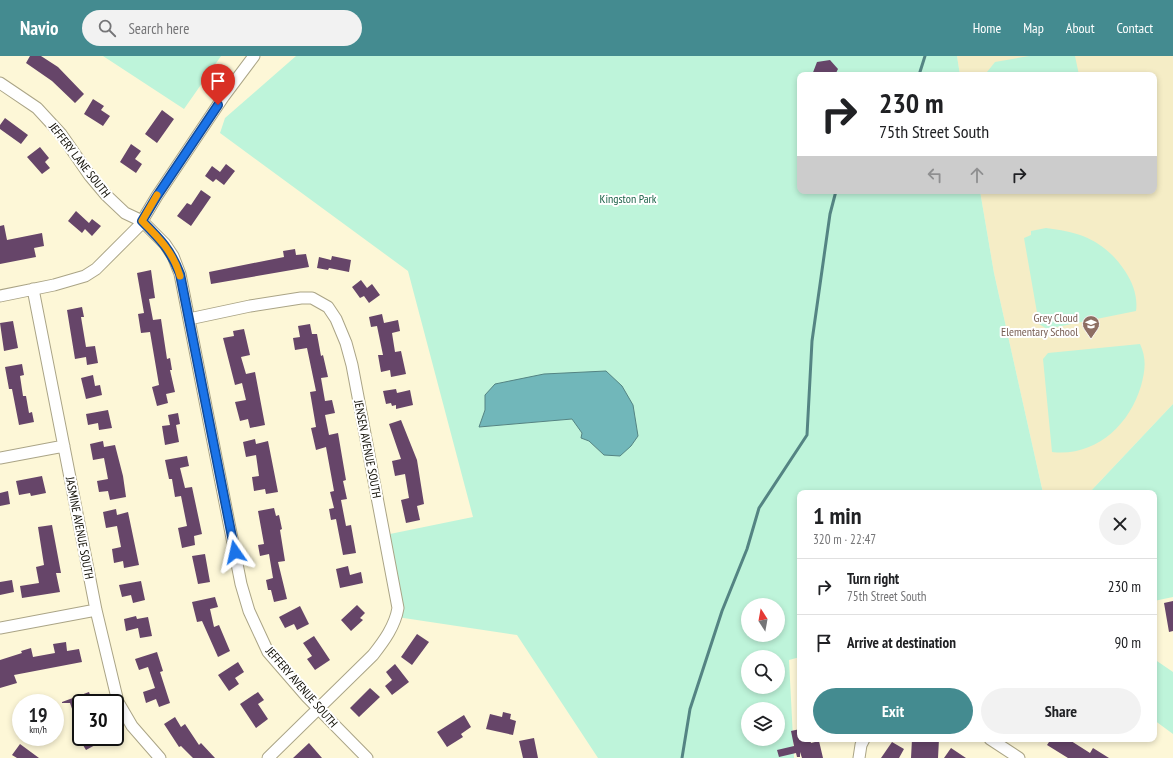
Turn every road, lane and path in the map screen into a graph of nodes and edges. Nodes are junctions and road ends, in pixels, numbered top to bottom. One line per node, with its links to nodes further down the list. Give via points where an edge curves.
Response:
1 (254, 56): 3 (street, via 224,96)
2 (0, 82): 3 (street, JEFFERY LANE SOUTH, via 37,108 61,134 106,195 125,213)
3 (142, 221): 4 (street, via 96,269 85,276); 6 (street, JEFFERY AVENUE SOUTH, via 173,256 180,274)
4 (33, 289): 5 (street); 7 (street, JASMINE AVENUE SOUTH)
5 (0, 296)
6 (189, 319): 11 (street, JEFFERY AVENUE SOUTH, via 241,584 249,611 268,652); 11 (street, JENSEN AVENUE SOUTH, via 250,306 312,298 328,307 346,343 398,608 397,617 385,640)
7 (64, 446): 8 (street); 9 (street, JASMINE AVENUE SOUTH)
8 (0, 458)
9 (96, 610): 10 (street); 14 (street, JASMINE AVENUE SOUTH, via 118,702 132,726)
10 (0, 628)
11 (318, 708): 15 (street, JENSEN AVENUE SOUTH); 16 (street, JEFFERY AVENUE SOUTH)
12 (862, 742): 17 (street)
13 (995, 742): 18 (street)
14 (160, 758)
15 (268, 758)
16 (367, 758)
17 (859, 758)
18 (1019, 758)

